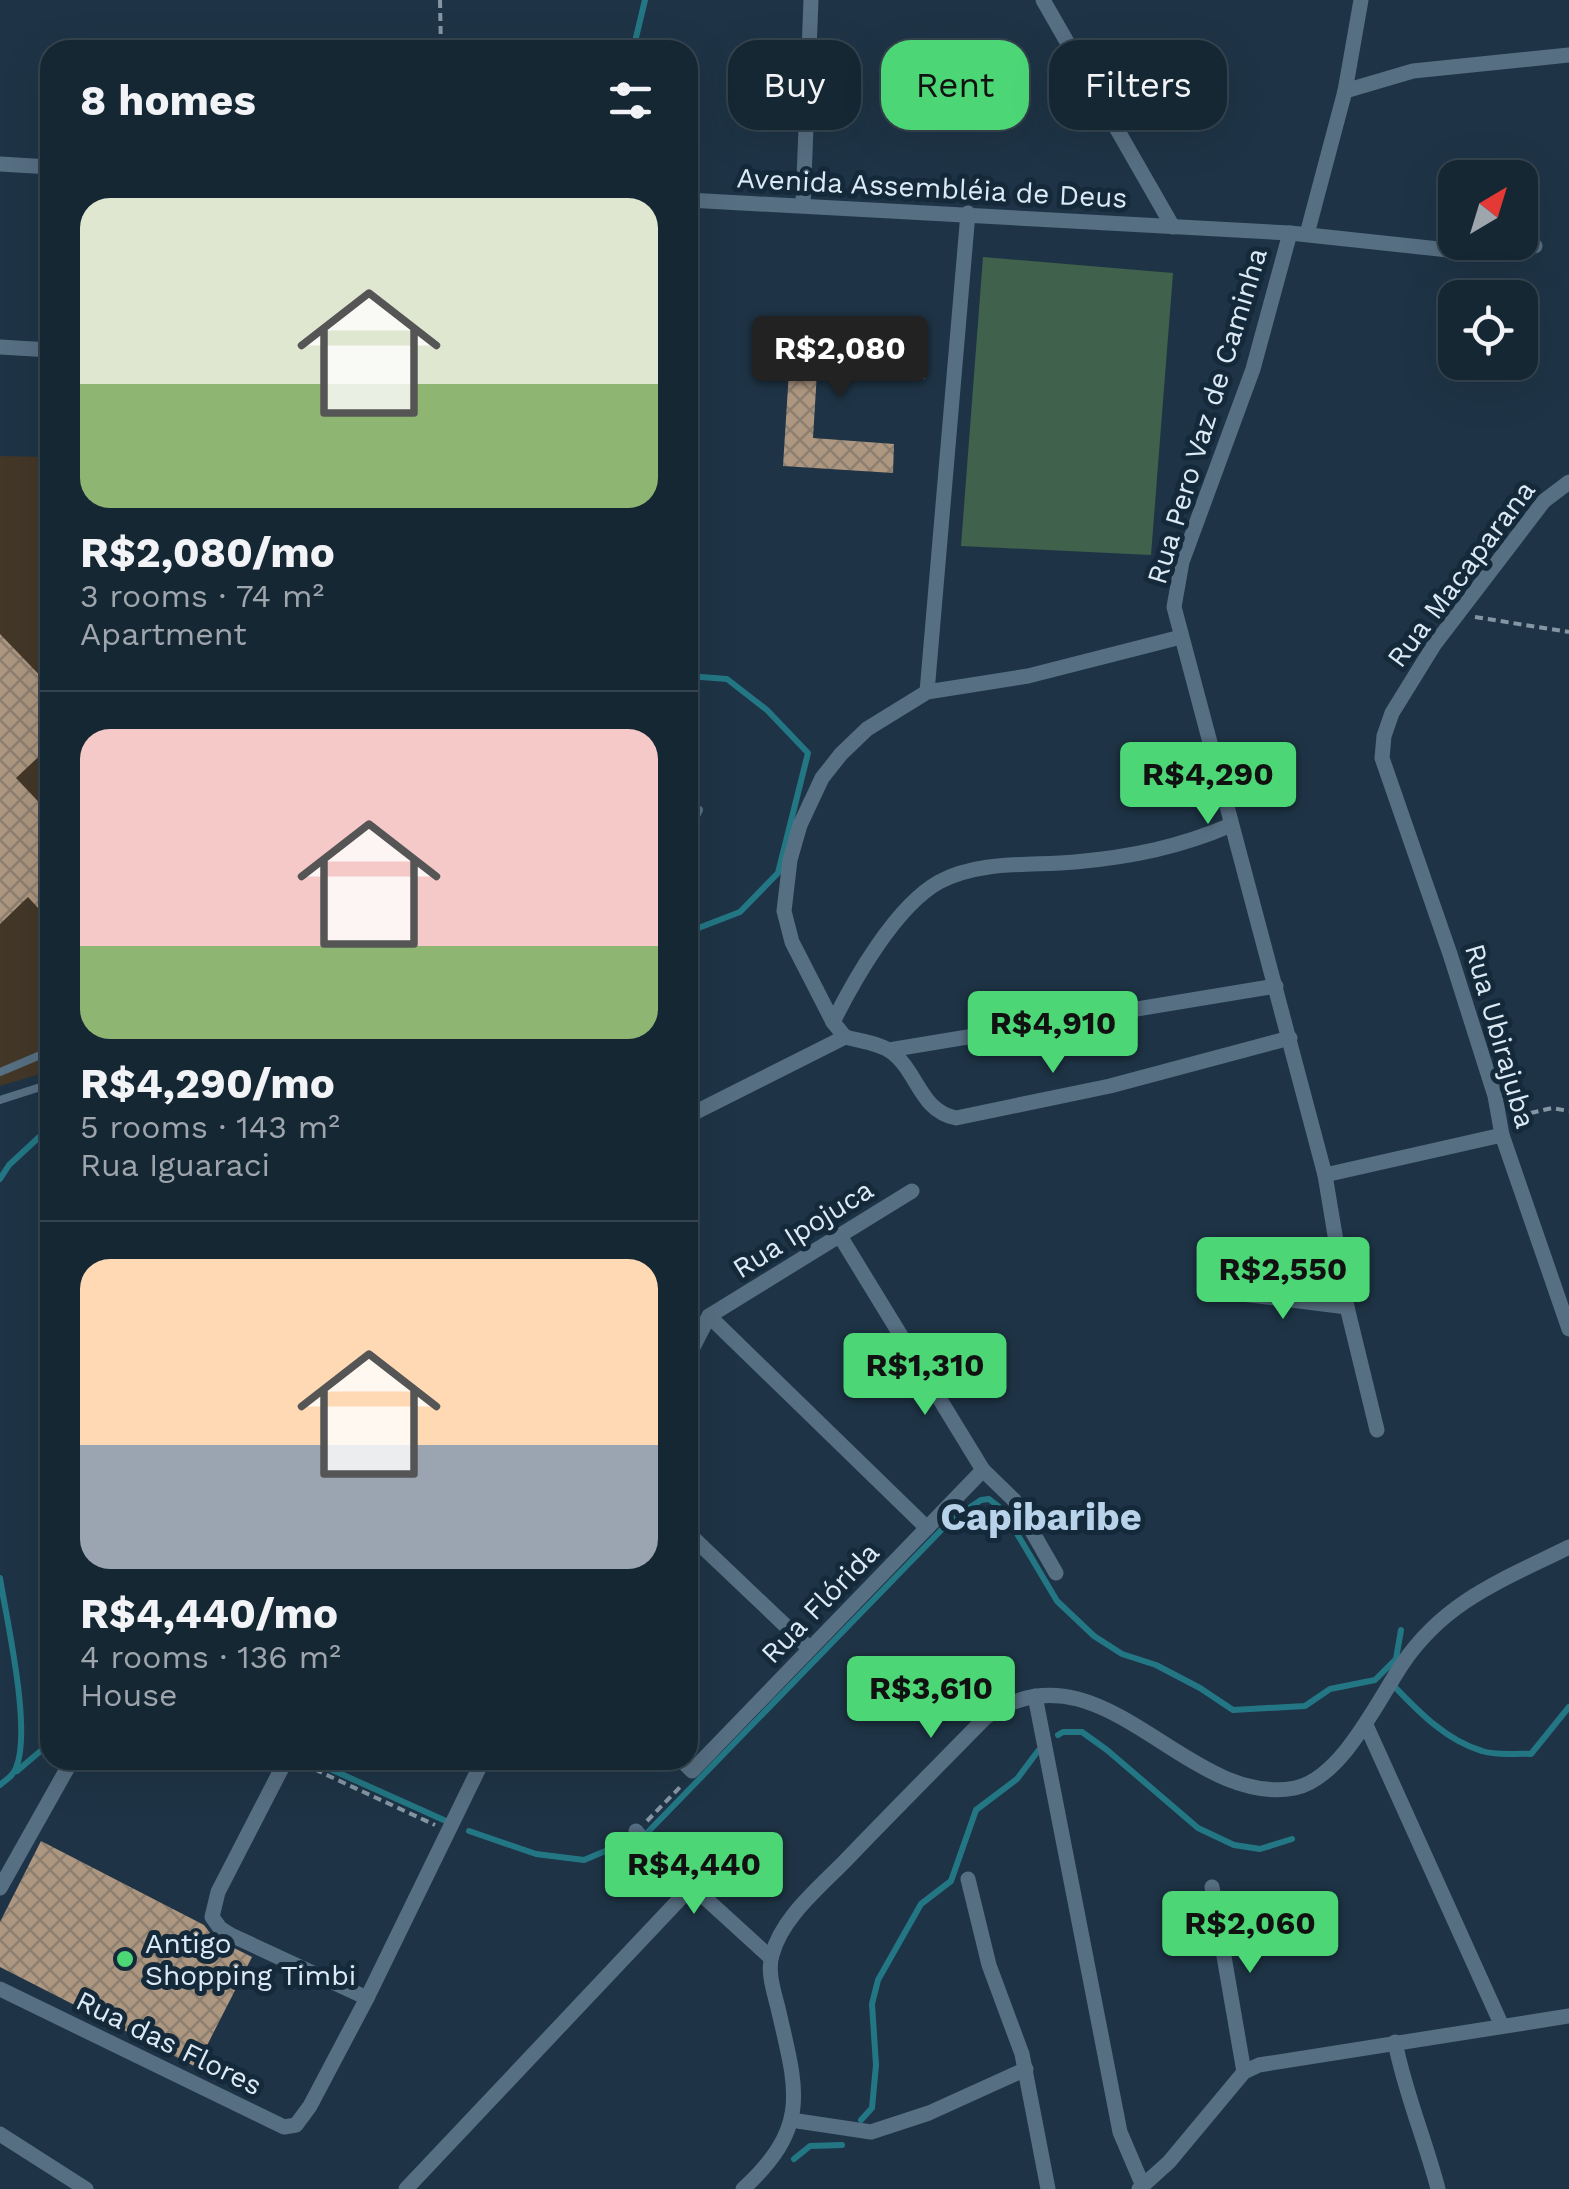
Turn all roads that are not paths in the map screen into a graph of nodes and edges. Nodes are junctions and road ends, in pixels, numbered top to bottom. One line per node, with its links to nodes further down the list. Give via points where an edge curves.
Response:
1 (811, 0): 9 (street)
2 (1043, 0): 11 (street)
3 (1360, 0): 5 (street, Rua Pero Vaz de Caminha)
4 (1569, 55): 5 (street, via 1414,72)
5 (1345, 91): 12 (street, Rua Pero Vaz de Caminha)
6 (0, 164): 7 (street)
7 (40, 166)
8 (698, 200): 9 (street, Avenida Assembléia de Deus)
9 (803, 204): 10 (street, Avenida Assembléia de Deus)
10 (968, 213): 11 (street, Avenida Assembléia de Deus); 18 (street)
11 (1173, 227): 12 (street, Avenida Assembléia de Deus)
12 (1299, 234): 13 (street, Avenida Assembléia de Deus); 17 (street, Rua Pero Vaz de Caminha, via 1176,581)
13 (1438, 250)
14 (0, 347): 15 (street)
15 (40, 349)
16 (1569, 482): 19 (street, Rua Macaparana, via 1544,501 1426,656 1387,726)
17 (1181, 638): 18 (street, via 1028,676); 20 (street, Rua Pero Vaz de Caminha)
18 (927, 692): 22 (street, via 868,730 831,765 810,800 790,860 786,926)
19 (1382, 758): 31 (street, Rua Ubirajuba, via 1456,972)
20 (1231, 824): 21 (street, Rua Pero Vaz de Caminha); 22 (street, via 1129,857 981,868 935,884 862,968)
21 (1276, 986): 24 (street, Rua Pero Vaz de Caminha); 25 (street)
22 (834, 1022): 23 (street)
23 (845, 1037): 25 (street); 30 (street)
24 (1290, 1038): 25 (street, via 956,1118 931,1105); 32 (street, Rua Pero Vaz de Caminha)
25 (889, 1050)
26 (40, 1055): 27 (lane)
27 (0, 1072)
28 (40, 1087): 29 (lane)
29 (0, 1100)
30 (698, 1111)
31 (1500, 1127): 32 (street); 38 (street, Rua Ubirajuba)
32 (1325, 1175): 36 (street, Rua Pero Vaz de Caminha)
33 (912, 1191): 34 (street, Rua Ipojuca)
34 (840, 1236): 37 (street, Rua Ipojuca); 41 (street)
35 (1225, 1292): 36 (street)
36 (1347, 1307): 40 (street, Rua Pero Vaz de Caminha)
37 (710, 1316): 39 (street); 42 (street)
38 (1569, 1329)
39 (698, 1338)
40 (1377, 1430)
41 (984, 1470): 42 (street, Rua Flórida); 45 (street, via 1014,1500)
42 (927, 1528): 46 (street, Rua Flórida)
43 (698, 1543): 46 (street)
44 (1569, 1547): 48 (street, via 1490,1584 1440,1619)
45 (1056, 1573)
46 (810, 1649): 49 (street, Rua Flórida)
47 (1036, 1696): 48 (street, via 1104,1708 1216,1775 1261,1789 1298,1788 1328,1770); 58 (street, via 1008,1701 986,1717 804,1904); 69 (street, via 1120,2132)
48 (1366, 1725): 62 (street)
49 (698, 1755)
50 (66, 1770): 56 (street)
51 (281, 1770): 60 (street, via 218,1892 212,1917 231,1935)
52 (478, 1770): 60 (street)
53 (636, 1830): 55 (street)
54 (968, 1878): 64 (street, via 989,1965)
55 (693, 1885): 58 (street); 70 (street)
56 (0, 1888)
57 (1212, 1888): 65 (street)
58 (771, 1958): 66 (street, via 792,2071)
59 (0, 1989): 60 (street, Rua das Flores, via 284,2127 296,2126 310,2106)
60 (367, 1998)
61 (1569, 2016): 62 (street)
62 (1502, 2026): 63 (street)
63 (1395, 2042): 65 (street); 73 (street)
64 (1026, 2069): 66 (street, via 871,2132); 72 (street)
65 (1244, 2072): 69 (street)
66 (791, 2120): 71 (street, via 777,2154)
67 (0, 2134): 68 (street)
68 (77, 2187)
69 (1141, 2188)
70 (406, 2189)
71 (744, 2189)
72 (1048, 2189)
73 (1438, 2189)

